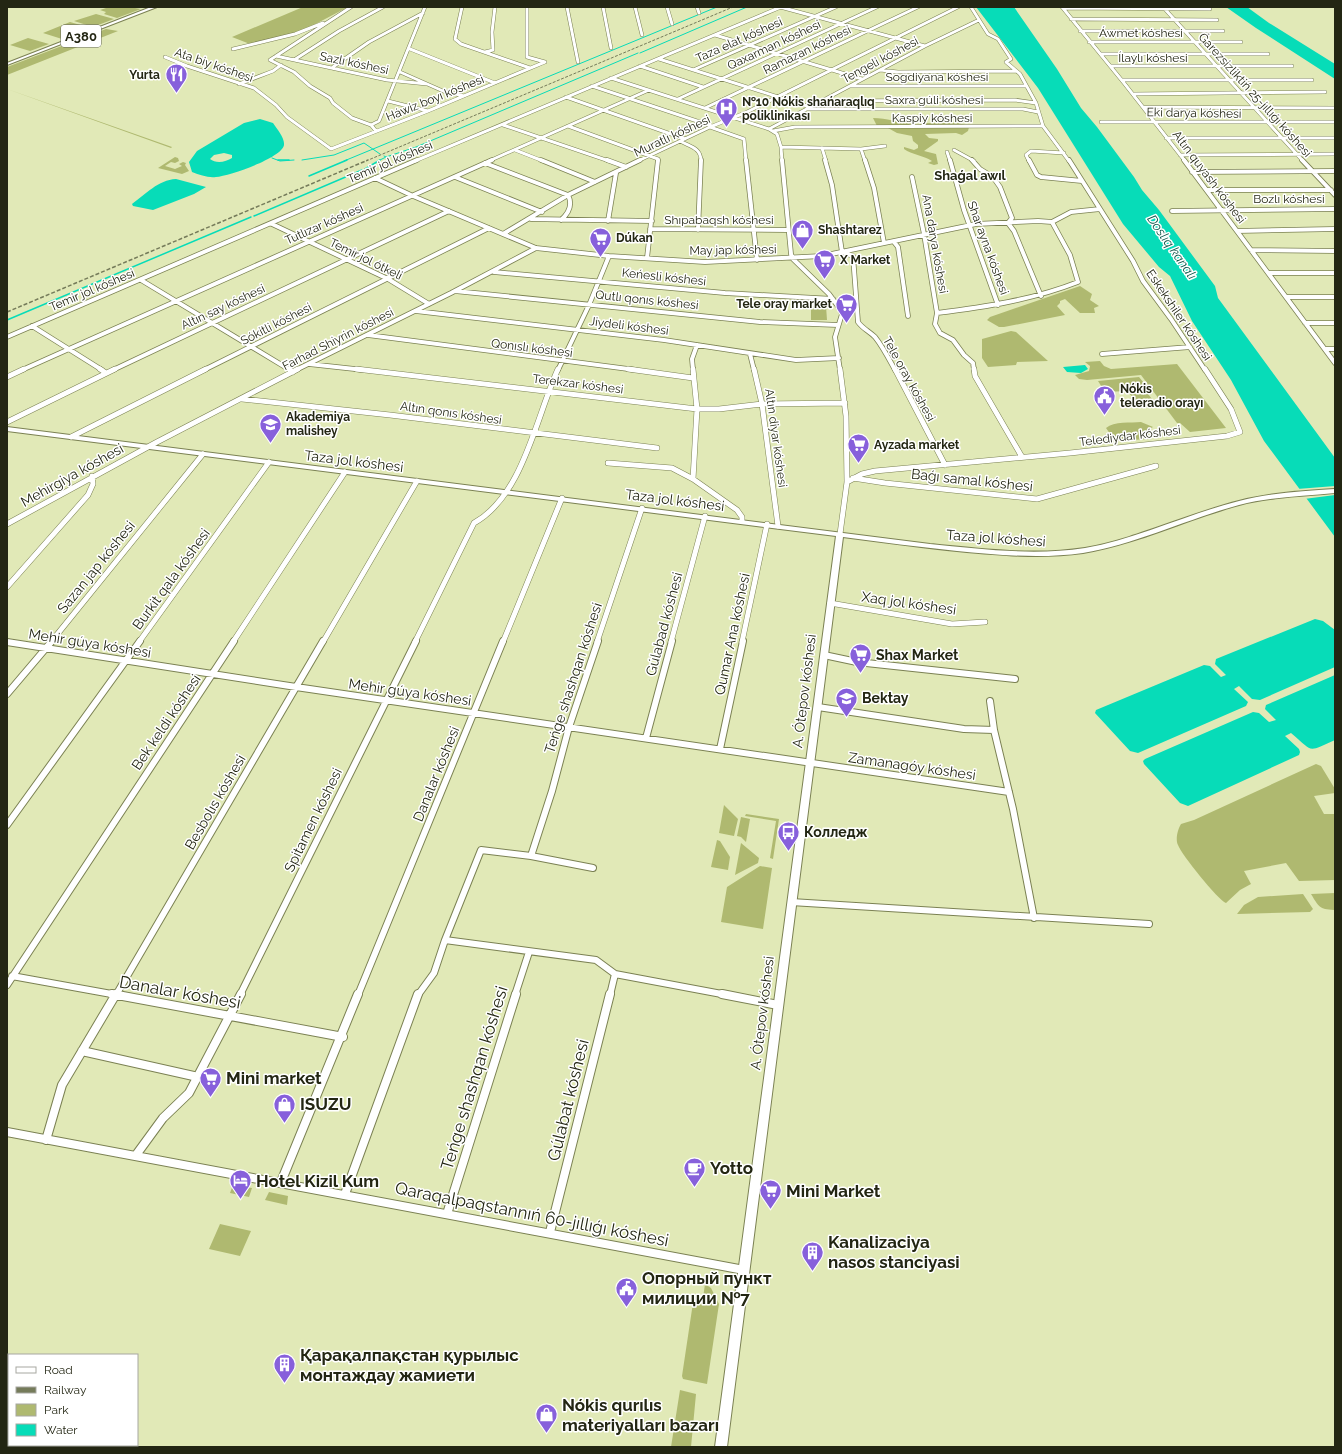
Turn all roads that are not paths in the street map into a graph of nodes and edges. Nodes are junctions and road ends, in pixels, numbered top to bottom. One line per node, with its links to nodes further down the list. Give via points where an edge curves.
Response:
1 (155, 7): 60 (highway, A380)
2 (351, 7): 27 (street)
3 (383, 7): 57 (street)
4 (425, 7): 24 (street)
5 (462, 7): 49 (street, via 455,39 461,44)
6 (495, 7): 49 (street, via 492,50)
7 (527, 7): 67 (street, Háwiz boyı kóshesi, via 528,58 545,62)
8 (567, 7): 59 (street)
9 (604, 7): 46 (street)
10 (635, 7): 38 (street)
11 (668, 7): 32 (street)
12 (697, 7): 25 (street)
13 (781, 7): 26 (street); 39 (street, Temir jol kóshesi)
14 (836, 7): 26 (street, Taza elat kóshesi)
15 (877, 7): 33 (street, Qaxarman kóshesi)
16 (918, 7): 34 (street, Ramazan kóshesi)
17 (958, 7): 23 (street, Muratlı kóshesi)
18 (971, 7): 29 (street)
19 (1062, 7): 21 (street); 28 (street, Altın quyash kóshesi)
20 (949, 8): 23 (street)
21 (1163, 8): 22 (street); 30 (street, Ǵarezsizliktiń 25-jıllıǵı kóshesi)
22 (1210, 8)
23 (954, 9): 40 (street, Muratlı kóshesi)
24 (423, 13): 48 (street); 65 (street, via 369,42)
25 (699, 13)
26 (814, 16): 33 (street); 44 (street, Taza elat kóshesi)
27 (332, 19): 47 (street, via 295,34); 54 (street)
28 (1071, 19): 30 (street); 35 (street, Altın quyash kóshesi)
29 (979, 20): 45 (street, Tengeli kóshesi); 71 (street, Eskekshiler kóshesi, via 988,34 998,39 1010,59 1006,62)
30 (1175, 20): 31 (street); 36 (street, Ǵarezsizliktiń 25-jıllıǵı kóshesi)
31 (1217, 20)
32 (672, 24)
33 (841, 24): 34 (street); 50 (street, Qaxarman kóshesi)
34 (868, 31): 40 (street); 58 (street, Ramazan kóshesi)
35 (1080, 31): 36 (street); 41 (street, Altın quyash kóshesi)
36 (1185, 31): 37 (street); 42 (street, Ǵarezsizliktiń 25-jıllıǵı kóshesi)
37 (1223, 31)
38 (642, 35)
39 (715, 35): 44 (street); 56 (street, Temir jol kóshesi)
40 (895, 38): 45 (street); 69 (street, Muratlı kóshesi)
41 (1088, 42): 42 (street, Áwmet kóshesi); 51 (street, Altın quyash kóshesi)
42 (1195, 42): 43 (street, Áwmet kóshesi); 52 (street, Ǵarezsizliktiń 25-jıllıǵı kóshesi)
43 (1241, 42)
44 (748, 46): 50 (street); 68 (street, Taza elat kóshesi)
45 (925, 46): 70 (street, Tengeli kóshesi)
46 (611, 48)
47 (234, 49)
48 (410, 49): 72 (street); 80 (street)
49 (484, 52): 67 (street)
50 (775, 53): 58 (street); 74 (street, Qaxarman kóshesi)
51 (1100, 54): 52 (street); 63 (street, Altın quyash kóshesi)
52 (1206, 54): 53 (street); 66 (street, Ǵarezsizliktiń 25-jıllıǵı kóshesi)
53 (1268, 54)
54 (276, 56): 57 (street, Sazlı kóshesi); 61 (street, via 270,60)
55 (165, 57): 81 (street, Ata biy kóshesi)
56 (659, 59): 62 (street, Temir jol kóshesi); 68 (street, Saxra gúli kóshesi)
57 (294, 60): 61 (street); 65 (street, Sazlı kóshesi)
58 (804, 61): 69 (street); 87 (street, Ramazan kóshesi)
59 (578, 62)
60 (7, 64)
61 (282, 66): 81 (street); 113 (street, via 330,98 352,118)
62 (640, 66): 73 (street, Temir jol kóshesi); 86 (street)
63 (1111, 66): 66 (street, Ílaylı kóshesi); 77 (street, Altın quyash kóshesi)
64 (1292, 66): 66 (street, Ílaylı kóshesi)
65 (333, 67): 76 (street, Sazlı kóshesi)
66 (1217, 67): 78 (street, Ǵarezsizliktiń 25-jıllıǵı kóshesi)
67 (530, 68): 80 (street, Háwiz boyı kóshesi)
68 (693, 70): 74 (street, Saxra gúli kóshesi)
69 (832, 70): 75 (street); 94 (street, Muratlı kóshesi)
70 (880, 70): 71 (street); 75 (street, Tengeli kóshesi)
71 (1016, 71): 85 (street, Eskekshiler kóshesi)
72 (400, 72): 76 (street); 82 (street, Sazlı kóshesi)
73 (611, 78): 83 (street, Temir jol kóshesi); 88 (street)
74 (721, 79): 86 (street, Qaxarman kóshesi); 87 (street, Saxra gúli kóshesi)
75 (862, 79): 84 (street, Tengeli kóshesi)
76 (396, 80): 82 (street, Sazlı kóshesi); 98 (street)
77 (1122, 80): 78 (street); 91 (street, Altın quyash kóshesi)
78 (1230, 80): 79 (street); 90 (street, Ǵarezsizliktiń 25-jıllıǵı kóshesi)
79 (1312, 80)
80 (495, 83): 92 (street, Háwiz boyı kóshesi)
81 (239, 84): 129 (street, Ata biy kóshesi, via 254,88 287,117)
82 (427, 84): 92 (street, Sazlı kóshesi)
83 (592, 86): 93 (street, Temir jol kóshesi); 95 (street)
84 (849, 86): 85 (street, Sogdiyana kóshesi); 97 (street, Tengeli kóshesi)
85 (1026, 86): 99 (street, Eskekshiler kóshesi)
86 (703, 87): 96 (street, Qaxarman kóshesi)
87 (749, 88): 94 (street, Saxra gúli kóshesi); 101 (street, Ramazan kóshesi)
88 (649, 90): 95 (street, Tutlızar kóshesi); 96 (street)
89 (1325, 92): 90 (street)
90 (1242, 93): 91 (street); 103 (street, Ǵarezsizliktiń 25-jıllıǵı kóshesi)
91 (1134, 94): 100 (street, Altın quyash kóshesi)
92 (464, 96): 106 (street, Háwiz boyı kóshesi)
93 (566, 97): 105 (street); 114 (street, Temir jol kóshesi)
94 (777, 97): 102 (street, Saxra gúli kóshesi); 108 (street, Muratlı kóshesi)
95 (629, 98): 105 (street, Tutlızar kóshesi); 117 (street)
96 (678, 99): 101 (street)
97 (822, 101): 99 (street, via 1015,100); 102 (street, Tengeli kóshesi)
98 (388, 102): 106 (street); 113 (street, via 379,121)
99 (1036, 103): 107 (street, Eskekshiler kóshesi)
100 (1143, 107): 103 (street); 110 (street, Altın quyash kóshesi)
101 (705, 108): 108 (street)
102 (808, 108): 107 (street, Saxra gúli kóshesi, via 1024,109); 118 (street, Tengeli kóshesi)
103 (1255, 108): 104 (street); 112 (street, Ǵarezsizliktiń 25-jıllıǵı kóshesi)
104 (1335, 108)
105 (603, 109): 115 (street, Tutlızar kóshesi); 124 (street)
106 (428, 111): 119 (street, Háwiz boyı kóshesi)
107 (1038, 112): 116 (street, Eskekshiler kóshesi)
108 (732, 118): 117 (street, Muratlı kóshesi); 118 (street)
109 (1101, 122): 110 (street, Eki darya kóshesi)
110 (1154, 122): 112 (street, Eki darya kóshesi); 121 (street, Altın quyash kóshesi)
111 (1335, 122): 112 (street, Eki darya kóshesi)
112 (1268, 123): 122 (street, Ǵarezsizliktiń 25-jıllıǵı kóshesi)
113 (371, 125): 119 (street)
114 (503, 125): 120 (street); 146 (street, Temir jol kóshesi)
115 (568, 126): 120 (street, Tutlızar kóshesi); 137 (street)
116 (1043, 126): 118 (street, Kaspiy kóshesi, via 795,127); 134 (street, Eskekshiler kóshesi)
117 (711, 127): 124 (street, Muratlı kóshesi); 174 (street, via 744,139)
118 (771, 130): 127 (street, via 777,134)
119 (376, 131): 129 (street, Háwiz boyı kóshesi)
120 (542, 138): 131 (street, Tutlızar kóshesi); 140 (street)
121 (1166, 138): 122 (street); 138 (street, Altın quyash kóshesi)
122 (1281, 138): 123 (street); 135 (street, Ǵarezsizliktiń 25-jıllıǵı kóshesi)
123 (1335, 138)
124 (685, 139): 125 (street, Muratlı kóshesi)
125 (680, 142): 137 (street, Muratlı kóshesi); 173 (street, via 701,154)
126 (886, 146): 130 (street)
127 (781, 147): 128 (street); 175 (street)
128 (822, 148): 130 (street); 185 (street, via 832,185)
129 (331, 149)
130 (861, 149): 181 (street, via 874,188)
131 (515, 150): 139 (street, Tutlızar kóshesi); 149 (street)
132 (954, 150): 167 (street, via 975,162 996,182 1012,214)
133 (947, 152): 169 (street, Shar ayna kóshesi)
134 (1064, 153): 148 (street, Eskekshiler kóshesi); 148 (street, via 1031,151 1026,155 1036,174 1041,177)
135 (1296, 154): 136 (street); 138 (street); 141 (street, Ǵarezsizliktiń 25-jıllıǵı kóshesi)
136 (1335, 154)
137 (651, 155): 140 (street, Muratlı kóshesi); 165 (street, via 658,159)
138 (1180, 155): 144 (street, Altın quyash kóshesi)
139 (485, 163): 145 (street, Tutlızar kóshesi); 153 (street)
140 (626, 167): 143 (street, Muratlı kóshesi)
141 (1312, 171): 142 (street); 144 (street); 151 (street, Ǵarezsizliktiń 25-jıllıǵı kóshesi)
142 (1335, 171)
143 (616, 172): 149 (street, Muratlı kóshesi); 164 (street)
144 (1192, 172): 150 (street, Altın quyash kóshesi)
145 (455, 177): 155 (street, Tutlızar kóshesi); 161 (street)
146 (376, 178): 155 (street, May jap kóshesi); 168 (street, Temir jol kóshesi)
147 (912, 178): 178 (street, Ana darya kóshesi)
148 (1082, 181): 156 (street, Eskekshiler kóshesi)
149 (595, 182): 153 (street, Muratlı kóshesi)
150 (1207, 190): 151 (street); 158 (street, Altın quyash kóshesi)
151 (1330, 190): 152 (street); 154 (street, Ǵarezsizliktiń 25-jıllıǵı kóshesi)
152 (1335, 190)
153 (568, 195): 161 (street, Muratlı kóshesi); 163 (street, via 571,201 568,214)
154 (1335, 195)
155 (413, 196): 159 (street, May jap kóshesi); 179 (street, Tutlızar kóshesi)
156 (1100, 209): 166 (street, May jap kóshesi, via 1072,212); 219 (street, Eskekshiler kóshesi, via 1143,281)
157 (1335, 209): 158 (street, Bozlı kóshesi)
158 (1222, 210): 160 (street, Bozlı kóshesi); 176 (street, Altın quyash kóshesi)
159 (448, 211): 170 (street, May jap kóshesi); 188 (street, Altın say kóshesi)
160 (1172, 211)
161 (542, 212): 162 (street, Muratlı kóshesi)
162 (530, 220): 163 (street); 177 (street, Muratlı kóshesi)
163 (561, 220): 164 (street)
164 (608, 220): 165 (street)
165 (652, 221): 172 (street)
166 (1052, 222): 167 (street, May jap kóshesi); 198 (street, via 1070,255 1078,282)
167 (1008, 223): 169 (street, May jap kóshesi); 198 (street, via 1014,231)
168 (272, 224): 179 (street, Temir jol ótkeli); 195 (street, Temir jol kóshesi)
169 (969, 225): 178 (street, May jap kóshesi); 205 (street, Shar ayna kóshesi)
170 (489, 228): 177 (street, May jap kóshesi); 194 (street, Sókitli kóshesi)
171 (1335, 229): 176 (street)
172 (650, 230): 173 (street, Shıpabaqsh kóshesi); 187 (street)
173 (698, 230): 174 (street, Shıpabaqsh kóshesi)
174 (754, 230): 175 (street, Shıpabaqsh kóshesi); 190 (street)
175 (788, 230): 189 (street)
176 (1237, 231): 183 (street, Altın quyash kóshesi)
177 (503, 234): 182 (street, May jap kóshesi)
178 (924, 234): 180 (street, May jap kóshesi); 207 (street, Ana darya kóshesi)
179 (309, 242): 188 (street, Temir jol ótkeli); 202 (street, Tutlızar kóshesi)
180 (894, 242): 181 (street, May jap kóshesi); 208 (street, via 898,247)
181 (884, 244): 185 (street, May jap kóshesi)
182 (536, 248): 186 (street, May jap kóshesi); 191 (street, Farhad Shiyrin kóshesi)
183 (1251, 250): 184 (street); 192 (street, Altın quyash kóshesi)
184 (1335, 251)
185 (842, 252): 189 (street, May jap kóshesi); 249 (street, Tele oray kóshesi, via 853,256 858,322 874,336 886,353)
186 (609, 256): 187 (street, May jap kóshesi); 196 (street, Spitamen kóshesi)
187 (647, 258): 190 (street, May jap kóshesi, via 705,262)
188 (347, 259): 194 (street, Temir jol ótkeli); 209 (street, Altın say kóshesi)
189 (793, 259): 190 (street, May jap kóshesi); 201 (street, A. Ótepov kóshesi)
190 (757, 260)
191 (493, 272): 196 (street, Keńesli kóshesi); 197 (street, Farhad Shiyrin kóshesi)
192 (1269, 273): 193 (street); 199 (street, Altın quyash kóshesi)
193 (1335, 273)
194 (388, 279): 203 (street, Temir jol ótkeli); 218 (street, Sókitli kóshesi)
195 (141, 280): 202 (street); 213 (street, Temir jol kóshesi)
196 (599, 281): 201 (street, Keńesli kóshesi, via 777,297); 204 (street, Spitamen kóshesi)
197 (454, 291): 203 (street, Farhad Shiyrin kóshesi); 204 (street, Qutlı qonıs kóshesi)
198 (1041, 296): 205 (street)
199 (1287, 297): 200 (street); 210 (street, Altın quyash kóshesi)
200 (1335, 297)
201 (833, 298): 212 (street, A. Ótepov kóshesi, via 842,313)
202 (175, 301): 209 (street); 220 (street, Tutlızar kóshesi)
203 (429, 304): 206 (street, Farhad Shiyrin kóshesi)
204 (589, 305): 212 (street, Qutlı qonıs kóshesi, via 760,322); 214 (street, Spitamen kóshesi)
205 (998, 305): 207 (street)
206 (416, 311): 214 (street, Jiydeli kóshesi); 215 (street, Farhad Shiyrin kóshesi)
207 (937, 313): 246 (street, via 935,324 940,333 953,340 973,363 975,376)
208 (908, 316)
209 (212, 323): 218 (street); 230 (street, Altın say kóshesi)
210 (1305, 323): 211 (street); 221 (street, Altın quyash kóshesi)
211 (1335, 323)
212 (838, 325): 225 (street, A. Ótepov kóshesi, via 835,338)
213 (32, 326): 216 (street, Temir jol kóshesi); 220 (street)
214 (576, 330): 217 (street, Jiydeli kóshesi); 226 (street, Spitamen kóshesi)
215 (368, 335): 226 (street, Qonıslı kóshesi); 228 (street, Farhad Shiyrin kóshesi)
216 (7, 337)
217 (697, 345): 223 (street, Jiydeli kóshesi); 232 (street, via 692,360)
218 (252, 347): 229 (street); 242 (street, Sókitli kóshesi)
219 (1190, 347): 224 (street); 240 (street, Eskekshiler kóshesi, via 1231,409)
220 (68, 349): 230 (street); 231 (street, Tutlızar kóshesi)
221 (1325, 349): 222 (street); 227 (street, Altın quyash kóshesi)
222 (1335, 349)
223 (750, 354): 225 (street, Jiydeli kóshesi, via 796,360); 236 (street, Altın diyar kóshesi)
224 (1102, 354)
225 (839, 358): 235 (street, A. Ótepov kóshesi)
226 (562, 362): 232 (street, Qonıslı kóshesi); 233 (street, Spitamen kóshesi)
227 (1335, 363)
228 (309, 364): 229 (street, Farhad Shiyrin kóshesi); 233 (street, Terekzar kóshesi)
229 (293, 372): 234 (street, Farhad Shiyrin kóshesi)
230 (106, 373): 238 (street, Altın say kóshesi)
231 (7, 377)
232 (693, 378): 237 (street)
233 (548, 391): 237 (street, Terekzar kóshesi); 241 (street, Spitamen kóshesi)
234 (242, 399): 241 (street, Altın qonıs kóshesi); 243 (street, Farhad Shiyrin kóshesi)
235 (845, 403): 236 (street, Terekzar kóshesi); 256 (street, A. Ótepov kóshesi)
236 (762, 404): 237 (street, Terekzar kóshesi); 265 (street, Altın diyar kóshesi)
237 (697, 409): 254 (street)
238 (7, 422)
239 (7, 429): 242 (main road, Taza jol kóshesi)
240 (1240, 432): 246 (street, Telediydar kóshesi, via 1227,436)
241 (532, 434): 244 (street, Altın qonıs kóshesi); 258 (street, Spitamen kóshesi, via 521,468)
242 (71, 438): 243 (main road, Taza jol kóshesi)
243 (148, 447): 245 (main road, Taza jol kóshesi); 252 (street, Mehirgiya kóshesi)
244 (658, 448)
245 (203, 454): 247 (main road, Taza jol kóshesi); 271 (street, Sazan jap kóshesi)
246 (1022, 457): 249 (street, Telediydar kóshesi)
247 (269, 462): 251 (main road, Taza jol kóshesi); 273 (street, Burkit qala kóshesi)
248 (608, 463): 254 (street, via 672,468)
249 (945, 465): 253 (street, Telediydar kóshesi, via 874,471)
250 (1156, 466): 253 (street, Baǵı samal kóshesi, via 1037,499)
251 (345, 472): 255 (main road, Taza jol kóshesi); 274 (street, Bek keldi kóshesi)
252 (92, 476): 263 (street, Mehirgiya kóshesi); 267 (street, via 93,484 88,495)
253 (853, 478): 256 (street, Telediydar kóshesi)
254 (692, 479): 262 (street, via 740,512)
255 (417, 481): 258 (main road, Taza jol kóshesi); 276 (street, Besbolıs kóshesi)
256 (847, 482): 266 (street, A. Ótepov kóshesi)
257 (1335, 490): 266 (main road, Taza jol kóshesi, via 1268,497 1228,505 1101,547 1056,554 999,553)
258 (506, 492): 259 (main road, Taza jol kóshesi); 278 (street, Spitamen kóshesi, via 485,516 474,523)
259 (562, 498): 260 (main road, Taza jol kóshesi); 281 (street, Danalar kóshesi)
260 (642, 508): 261 (main road, Taza jol kóshesi); 282 (street, Teńge shashqan kóshesi)
261 (705, 516): 262 (main road, Taza jol kóshesi); 284 (street, Gúlabad kóshesi)
262 (742, 521): 264 (main road, Taza jol kóshesi)
263 (7, 524)
264 (767, 524): 265 (main road, Taza jol kóshesi); 285 (street, Qumar Ana kóshesi)
265 (778, 526): 266 (main road, Taza jol kóshesi)
266 (840, 534): 268 (main road, A. Ótepov kóshesi)
267 (7, 587)
268 (830, 604): 269 (street, Xaq jol kóshesi, via 952,624); 272 (main road, A. Ótepov kóshesi)
269 (985, 622)
270 (7, 642): 271 (street, Mehir gúyа kóshesi)
271 (46, 648): 273 (street, Mehir gúyа kóshesi); 277 (street, Sazan jap kóshesi)
272 (824, 655): 275 (street, via 857,662); 280 (main road, A. Ótepov kóshesi)
273 (126, 661): 274 (street, Mehir gúyа kóshesi); 288 (street, Burkit qala kóshesi)
274 (213, 674): 276 (street, Mehir gúyа kóshesi); 297 (street, Bek keldi kóshesi)
275 (1015, 679)
276 (296, 687): 278 (street, Mehir gúyа kóshesi); 299 (street, Besbolıs kóshesi)
277 (7, 694)
278 (386, 700): 281 (street, Mehir gúyа kóshesi); 301 (street, Spitamen kóshesi)
279 (990, 701): 283 (street)
280 (818, 708): 283 (street); 286 (main road, A. Ótepov kóshesi)
281 (474, 713): 282 (street, Mehir gúyа kóshesi); 302 (street, Danalar kóshesi)
282 (569, 727): 284 (street, Mehir gúyа kóshesi); 289 (street, Teńge shashqan kóshesi)
283 (994, 730): 287 (street)
284 (646, 738): 285 (street, Mehir gúyа kóshesi)
285 (720, 750): 286 (street, Mehir gúyа kóshesi)
286 (810, 764): 287 (street, Zamanagóy kóshesi); 291 (main road, A. Ótepov kóshesi)
287 (1009, 792): 292 (street)
288 (7, 825)
289 (531, 856): 290 (street); 294 (street, via 481,850)
290 (593, 868)
291 (790, 902): 292 (street); 300 (main road, A. Ótepov kóshesi)
292 (1034, 918): 293 (street)
293 (1149, 924)
294 (445, 940): 295 (street); 309 (street, via 434,974 418,995)
295 (529, 952): 296 (street, via 596,960); 310 (street, Teńge shashqan kóshesi)
296 (615, 974): 300 (street); 311 (street, Gúlabat kóshesi)
297 (12, 976): 298 (street, Bek keldi kóshesi); 299 (street, Danalar kóshesi)
298 (7, 985)
299 (116, 995): 301 (street, Danalar kóshesi); 303 (street, Besbolıs kóshesi)
300 (778, 1004): 312 (main road, A. Ótepov kóshesi)
301 (230, 1016): 302 (street, Danalar kóshesi); 304 (street, Spitamen kóshesi)
302 (343, 1036): 308 (street, Danalar kóshesi)
303 (82, 1051): 304 (street); 306 (street, Besbolıs kóshesi, via 62,1085)
304 (198, 1077): 307 (street, Spitamen kóshesi, via 189,1093 163,1118)
305 (7, 1132): 306 (street, Qaraqalpaqstannıń 60-jıllıǵı kóshesi)
306 (46, 1140): 307 (street, Qaraqalpaqstannıń 60-jıllıǵı kóshesi)
307 (136, 1155): 308 (street, Qaraqalpaqstannıń 60-jıllıǵı kóshesi)
308 (281, 1182): 309 (street, Qaraqalpaqstannıń 60-jıllıǵı kóshesi)
309 (344, 1194): 310 (street, Qaraqalpaqstannıń 60-jıllıǵı kóshesi)
310 (447, 1214): 311 (street, Qaraqalpaqstannıń 60-jıllıǵı kóshesi)
311 (550, 1232): 312 (street, Qaraqalpaqstannıń 60-jıllıǵı kóshesi)
312 (744, 1270): 313 (main road, A. Ótepov kóshesi)
313 (721, 1447)

